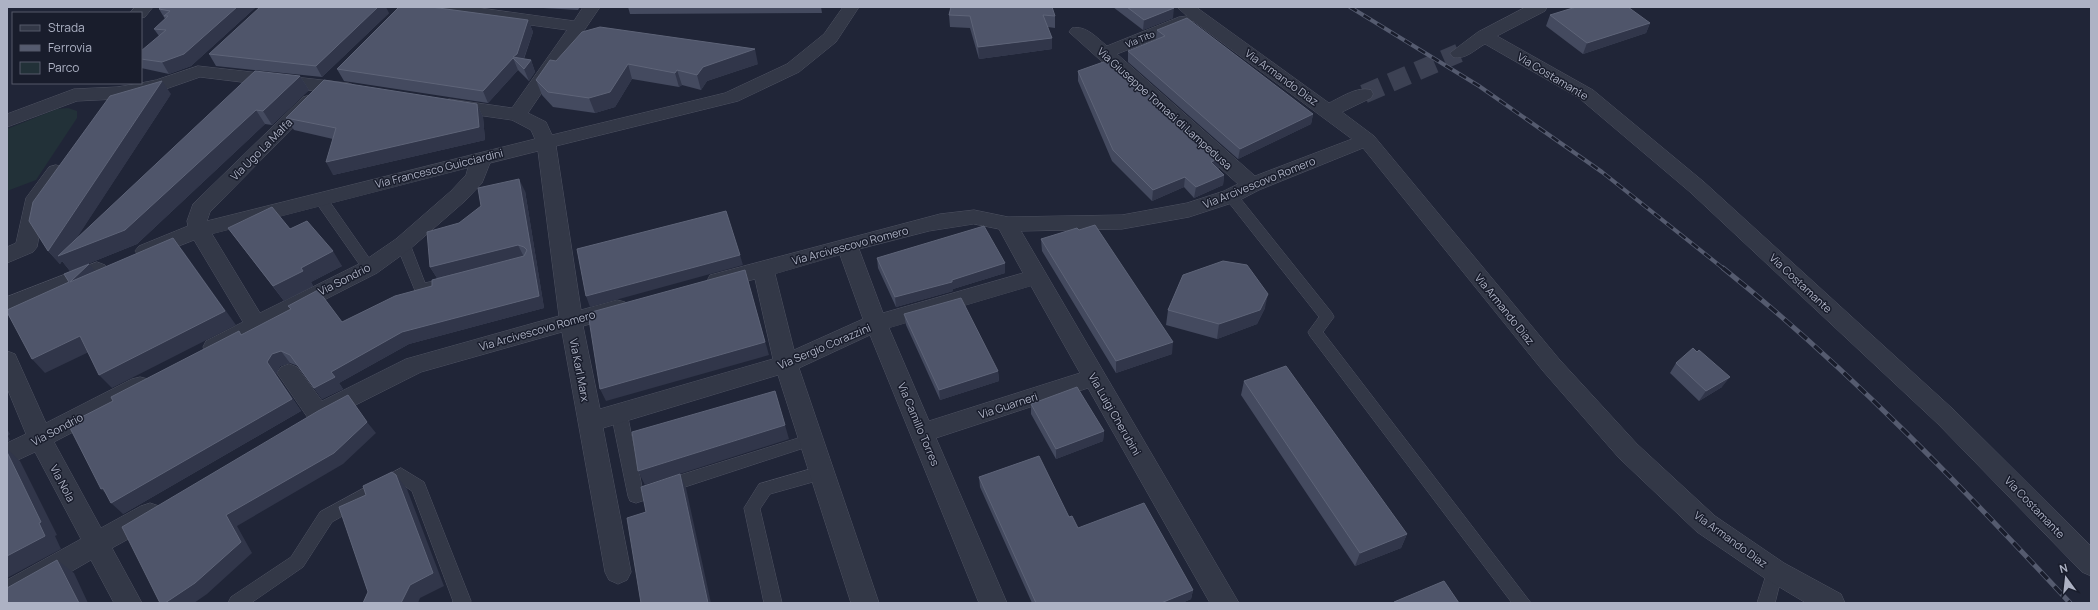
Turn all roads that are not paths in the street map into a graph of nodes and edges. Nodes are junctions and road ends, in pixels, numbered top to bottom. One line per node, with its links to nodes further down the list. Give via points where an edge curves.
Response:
1 (436, 7): 6 (street)
2 (592, 7): 6 (street)
3 (851, 7): 25 (street, Via Francesco Guicciardini, via 830,38 793,68 731,97)
4 (1539, 7): 8 (street)
5 (1191, 11): 9 (street, Via Tito); 20 (street, Via Armando Diaz)
6 (579, 27): 22 (street)
7 (1078, 32): 9 (street, Via Giuseppe Tomasi di Lampedusa)
8 (1484, 36): 10 (street); 66 (street, Via Costamante, via 1586,94 1697,187 1946,417)
9 (1105, 53): 29 (street, Via Giuseppe Tomasi di Lampedusa)
10 (1459, 53)
11 (216, 55): 13 (street)
12 (342, 70): 14 (street, Via Ugo La Malfa)
13 (198, 71): 14 (street); 17 (street, via 160,84)
14 (326, 85): 16 (street); 33 (street, Via Ugo La Malfa, via 200,209 197,221)
15 (79, 89): 17 (street); 23 (street)
16 (364, 91)
17 (117, 93): 21 (street)
18 (1364, 94): 20 (street)
19 (433, 102): 22 (street)
20 (1329, 111): 24 (street, Via Armando Diaz)
21 (103, 112)
22 (517, 115): 25 (street, via 539,126); 26 (street)
23 (7, 121)
24 (1367, 140): 29 (street, Via Arcivescovo Romero); 67 (street, Via Armando Diaz, via 1551,366 1628,451 1706,524)
25 (546, 142): 26 (street, Via Francesco Guicciardini); 46 (street, Via Karl Marx)
26 (520, 149): 28 (street, Via Francesco Guicciardini)
27 (70, 155): 36 (street, via 36,198 26,247)
28 (482, 157): 31 (street, Via Francesco Guicciardini); 34 (street, Via Sondrio, via 475,178)
29 (1252, 185): 30 (street, Via Arcivescovo Romero)
30 (1231, 196): 32 (street, Via Arcivescovo Romero, via 1189,210 1122,222); 77 (lane, via 1327,317 1315,332)
31 (320, 198): 33 (street, Via Francesco Guicciardini); 39 (lane)
32 (1007, 224): 35 (street, Via Arcivescovo Romero, via 975,217 956,219 934,222); 41 (street, Via Luigi Cherubini)
33 (199, 230): 37 (street, Via Francesco Guicciardini); 48 (street)
34 (403, 244): 39 (street, Via Sondrio); 42 (lane, via 421,289)
35 (847, 245): 40 (street, Via Arcivescovo Romero); 47 (street, Via Camillo Torres)
36 (7, 255)
37 (133, 256)
38 (111, 265): 45 (street)
39 (369, 268): 48 (street, Via Sondrio)
40 (763, 269): 43 (street, Via Arcivescovo Romero); 51 (street)
41 (1036, 277): 47 (street, Via Sergio Corazzini); 54 (street, Via Luigi Cherubini)
42 (465, 278)
43 (702, 286)
44 (640, 302): 46 (street, Via Arcivescovo Romero)
45 (7, 306)
46 (571, 320): 56 (street, Via Arcivescovo Romero, via 414,364); 57 (street, Via Karl Marx)
47 (876, 323): 51 (street, Via Sergio Corazzini); 59 (street, Via Camillo Torres)
48 (256, 325): 49 (street, Via Sondrio)
49 (194, 358)
50 (7, 360): 60 (street, Via Nola)
51 (786, 364): 55 (street, Via Sergio Corazzini); 61 (street)
52 (289, 373): 56 (street)
53 (158, 376): 60 (street, Via Sondrio)
54 (1094, 377): 59 (street, Via Guarneri); 76 (street, Via Luigi Cherubini)
55 (619, 413): 57 (street, Via Sergio Corazzini); 61 (lane, via 636,496)
56 (318, 414): 58 (street, Via Arcivescovo Romero)
57 (590, 422): 68 (street, Via Karl Marx)
58 (298, 426)
59 (922, 432): 75 (street, Via Camillo Torres)
60 (40, 438): 62 (street, Via Sondrio); 65 (street, Via Nola)
61 (811, 440): 63 (street)
62 (7, 455)
63 (822, 473): 73 (lane, via 765,489 752,508); 74 (street)
64 (170, 502): 65 (street)
65 (96, 545): 69 (street); 70 (street, Via Nola)
66 (2091, 564)
67 (1775, 571): 78 (lane); 79 (street, Via Armando Diaz)
68 (618, 572)
69 (7, 594)
70 (128, 603)
71 (237, 603): 72 (lane, via 297,562 326,517 401,475 418,487)
72 (461, 603)
73 (773, 603)
74 (865, 603)
75 (993, 603)
76 (1226, 603)
77 (1522, 603)
78 (1766, 603)
79 (1831, 603)

